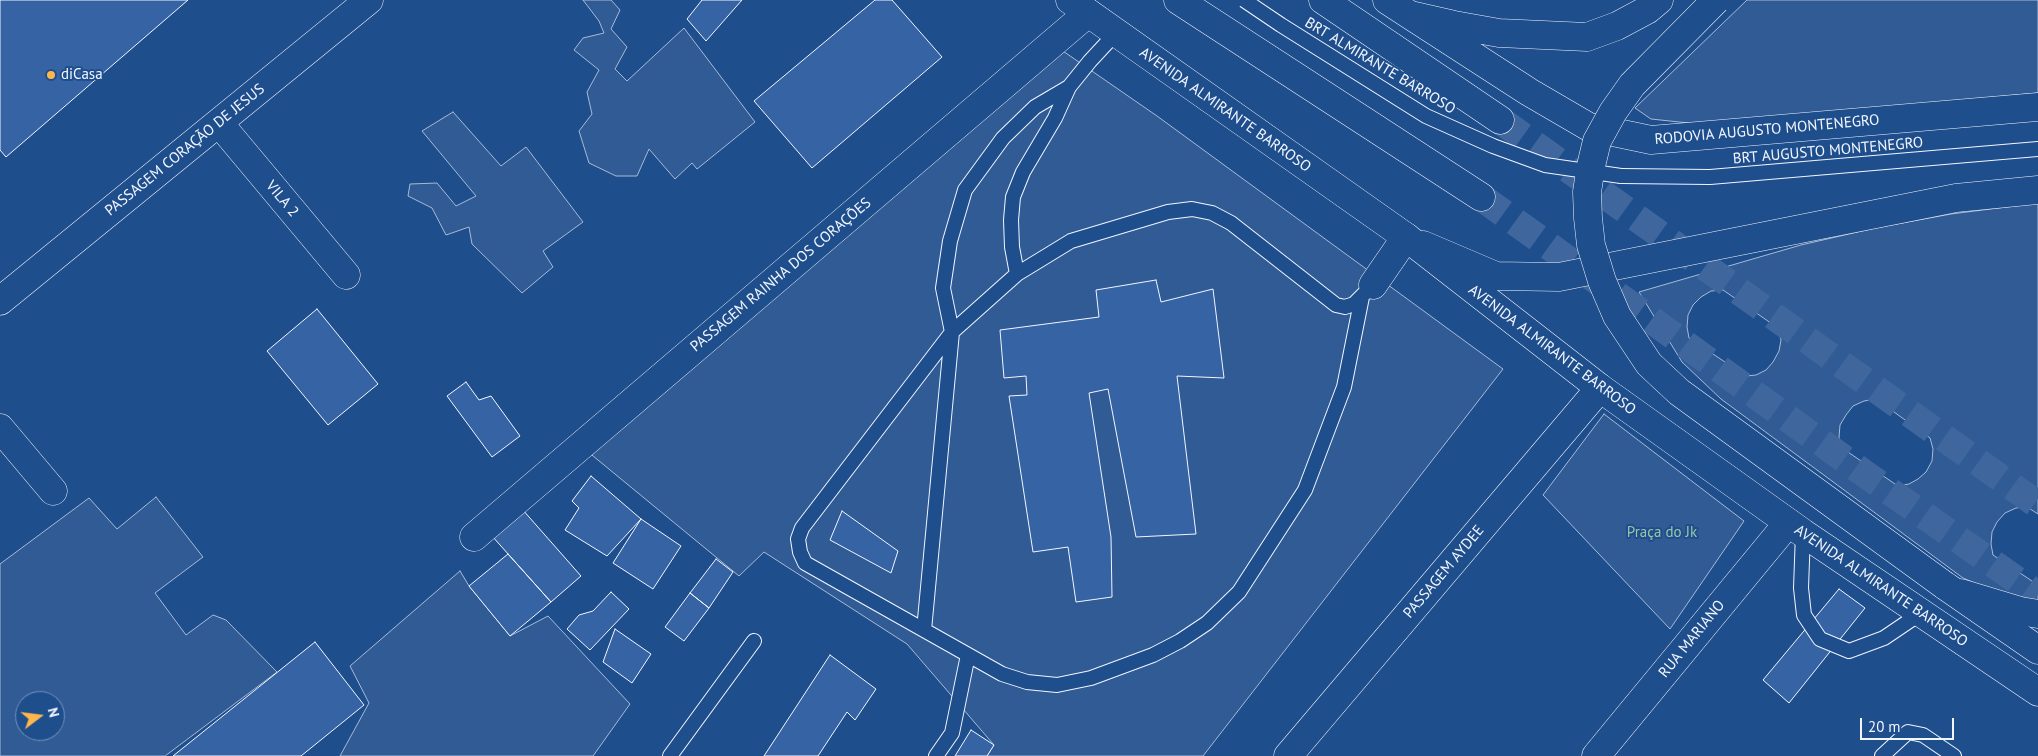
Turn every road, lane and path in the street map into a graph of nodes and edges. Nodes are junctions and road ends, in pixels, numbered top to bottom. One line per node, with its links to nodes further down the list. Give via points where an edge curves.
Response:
1 (369, 0): 14 (main road, PASSAGEM CORAÇÃO DE JESUS)
2 (1178, 0): 18 (main road)
3 (1244, 0): 16 (lane, BRT ALMIRANTE BARROSO, bridge, via 1426,116 1492,146 1545,165)
4 (1323, 0): 13 (main road)
5 (1387, 0): 9 (main road, RODOVIA AUGUSTO MONTENEGRO)
6 (1659, 0): 9 (main road, via 1617,26 1587,37 1499,33)
7 (1716, 0): 30 (main road, bridge, via 1632,85 1597,141 1588,184 1588,218 1591,244 1602,281 1632,340 1649,364 1679,392)
8 (1079, 7): 10 (main road, AVENIDA ALMIRANTE BARROSO); 29 (main road, PASSAGEM RAINHA DOS CORAÇÕES)
9 (1410, 15): 12 (main road, RODOVIA AUGUSTO MONTENEGRO, via 1589,127 1651,140)
10 (1116, 33): 11 (lane); 19 (main road, AVENIDA ALMIRANTE BARROSO)
11 (1069, 88): 20 (lane, via 1023,172 1013,198 1012,247); 24 (lane, via 1035,107 1003,138 965,190 950,241 943,288)
12 (2038, 107)
13 (1500, 120)
14 (219, 123): 21 (main road, VILA 2); 23 (main road, PASSAGEM CORAÇÃO DE JESUS)
15 (2038, 149): 16 (lane, BRT AUGUSTO MONTENEGRO, via 1710,177)
16 (1621, 176)
17 (2038, 190): 19 (main road, via 1956,198 1559,277 1496,276)
18 (1481, 197)
19 (1406, 238): 22 (main road); 25 (main road, AVENIDA ALMIRANTE BARROSO)
20 (1016, 274): 22 (lane, via 1071,241 1168,212 1192,209 1212,213 1231,223 1336,305 1354,304); 24 (lane)
21 (346, 275)
22 (1368, 291): 36 (lane, via 1344,387 1305,490 1239,592 1207,624 1153,655 1091,678 1057,684 1027,682 1002,674)
23 (0, 301)
24 (952, 332): 33 (lane); 33 (lane, via 802,528 798,539 806,563)
25 (1600, 388): 28 (main road, AVENIDA ALMIRANTE BARROSO); 41 (main road, PASSAGEM AYDEE)
26 (0, 428): 27 (main road)
27 (53, 491)
28 (1795, 528): 31 (main road, AVENIDA ALMIRANTE BARROSO); 31 (lane, via 1804,614 1820,639 1849,651 1884,638); 38 (main road, RUA MARIANO)
29 (474, 537)
30 (1948, 588): 32 (main road); 35 (main road)
31 (1921, 613): 37 (main road, AVENIDA ALMIRANTE BARROSO)
32 (2038, 614)
33 (924, 630): 36 (lane)
34 (754, 641): 39 (lane)
35 (2037, 648)
36 (968, 655): 40 (lane, via 952,733)
37 (2038, 692)
38 (1600, 755)
39 (670, 756)
40 (936, 756)
41 (1288, 756)
42 (1882, 756): 43 (lane, via 1908,732 1923,735)
43 (1954, 756)

